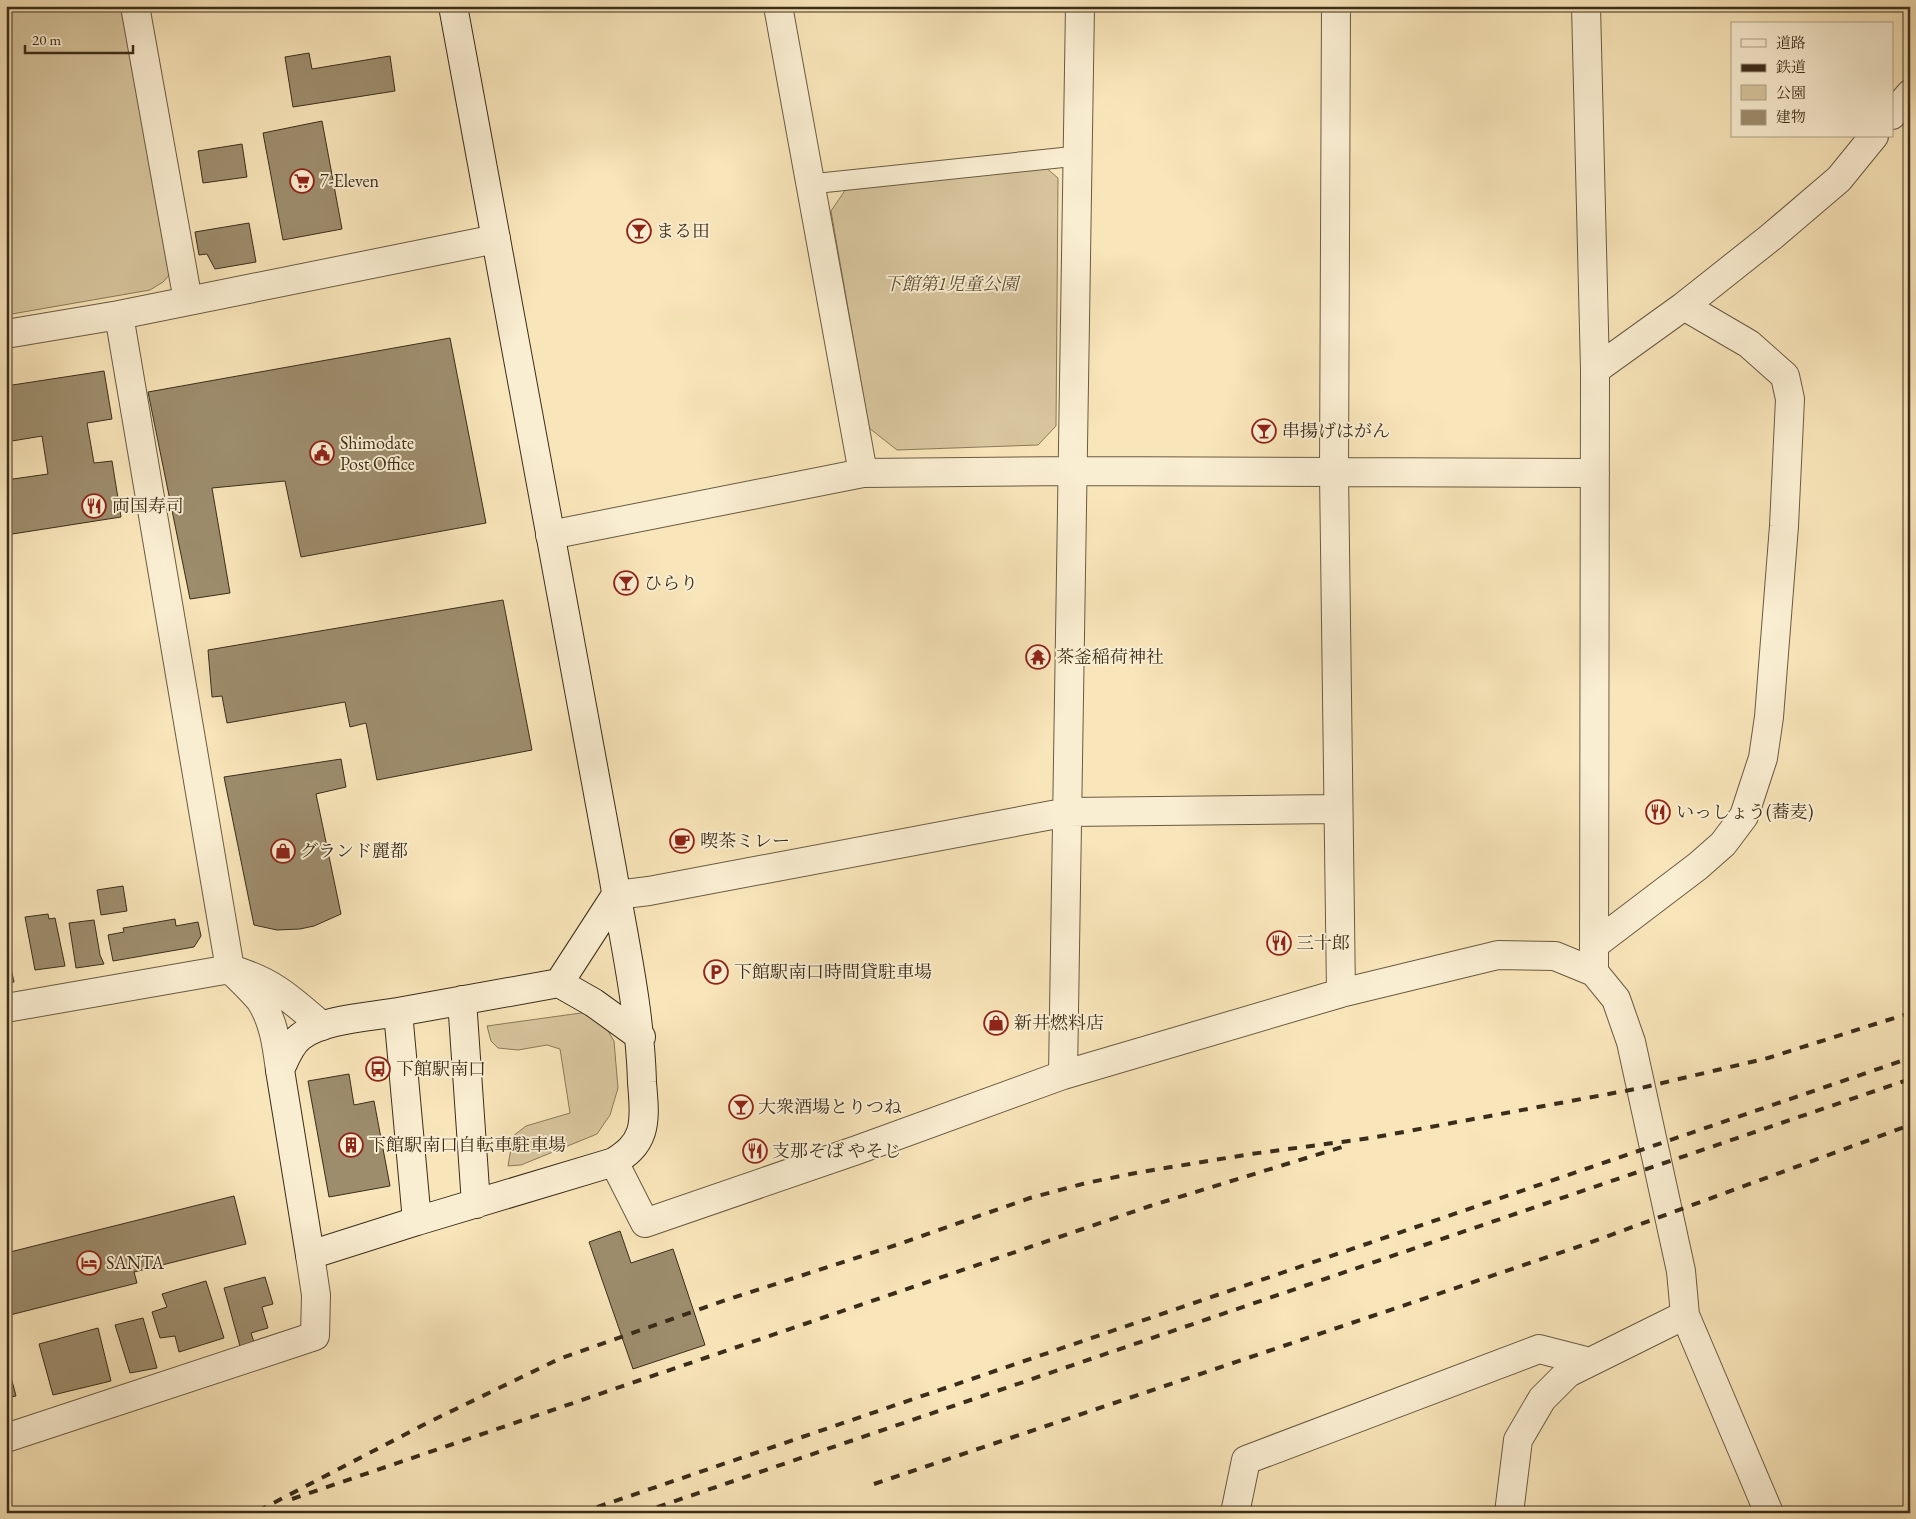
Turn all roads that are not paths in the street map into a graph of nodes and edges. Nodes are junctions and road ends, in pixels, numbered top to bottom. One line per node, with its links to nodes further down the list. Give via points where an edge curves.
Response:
1 (135, 6): 13 (street)
2 (453, 6): 12 (street)
3 (778, 6): 11 (street)
4 (1080, 6): 10 (street)
5 (1336, 6): 20 (street)
6 (1586, 6): 17 (street)
7 (1910, 94): 8 (street)
8 (1894, 113)
9 (1872, 138): 14 (street, via 1839,178)
10 (1077, 156): 11 (lane); 18 (street)
11 (811, 184): 19 (street)
12 (496, 239): 13 (street); 22 (street)
13 (188, 301): 15 (street)
14 (1684, 306): 17 (street); 26 (street, via 1749,344 1785,376 1790,399 1769,717 1763,758 1744,816 1723,844)
15 (120, 314): 16 (street); 27 (street)
16 (6, 334)
17 (1595, 370): 21 (street)
18 (1072, 471): 19 (street); 20 (street); 24 (street)
19 (863, 473): 22 (street)
20 (1334, 473): 21 (street); 23 (street)
21 (1595, 473): 26 (street)
22 (550, 535): 25 (street)
23 (1337, 809): 24 (street); 30 (street)
24 (1068, 812): 25 (street); 37 (street)
25 (616, 895): 29 (street); 35 (street)
26 (1594, 945): 28 (street)
27 (230, 969): 32 (street); 34 (street, via 274,986); 36 (street, via 260,1001 270,1020)
28 (1594, 972): 30 (street, via 1555,956 1498,955); 42 (street, via 1616,999 1631,1042 1679,1262)
29 (559, 983): 31 (street); 35 (street, via 594,1003)
30 (1341, 993): 37 (street)
31 (462, 1000): 33 (street); 39 (street)
32 (6, 1008)
33 (398, 1012): 34 (street); 40 (street)
34 (322, 1026): 36 (street, via 299,1037)
35 (641, 1037): 38 (street, via 644,1115 641,1132 631,1150)
36 (280, 1070): 41 (street)
37 (1063, 1075): 38 (street, via 645,1223)
38 (614, 1162): 39 (street)
39 (476, 1204): 40 (street)
40 (417, 1221): 41 (street)
41 (310, 1255): 44 (street, via 316,1295 315,1336)
42 (1685, 1315): 43 (street); 47 (street)
43 (1590, 1362): 45 (street, via 1539,1349 1246,1460); 46 (street, via 1568,1373 1542,1399 1518,1440)
44 (6, 1438)
45 (1235, 1513)
46 (1509, 1513)
47 (1769, 1513)

